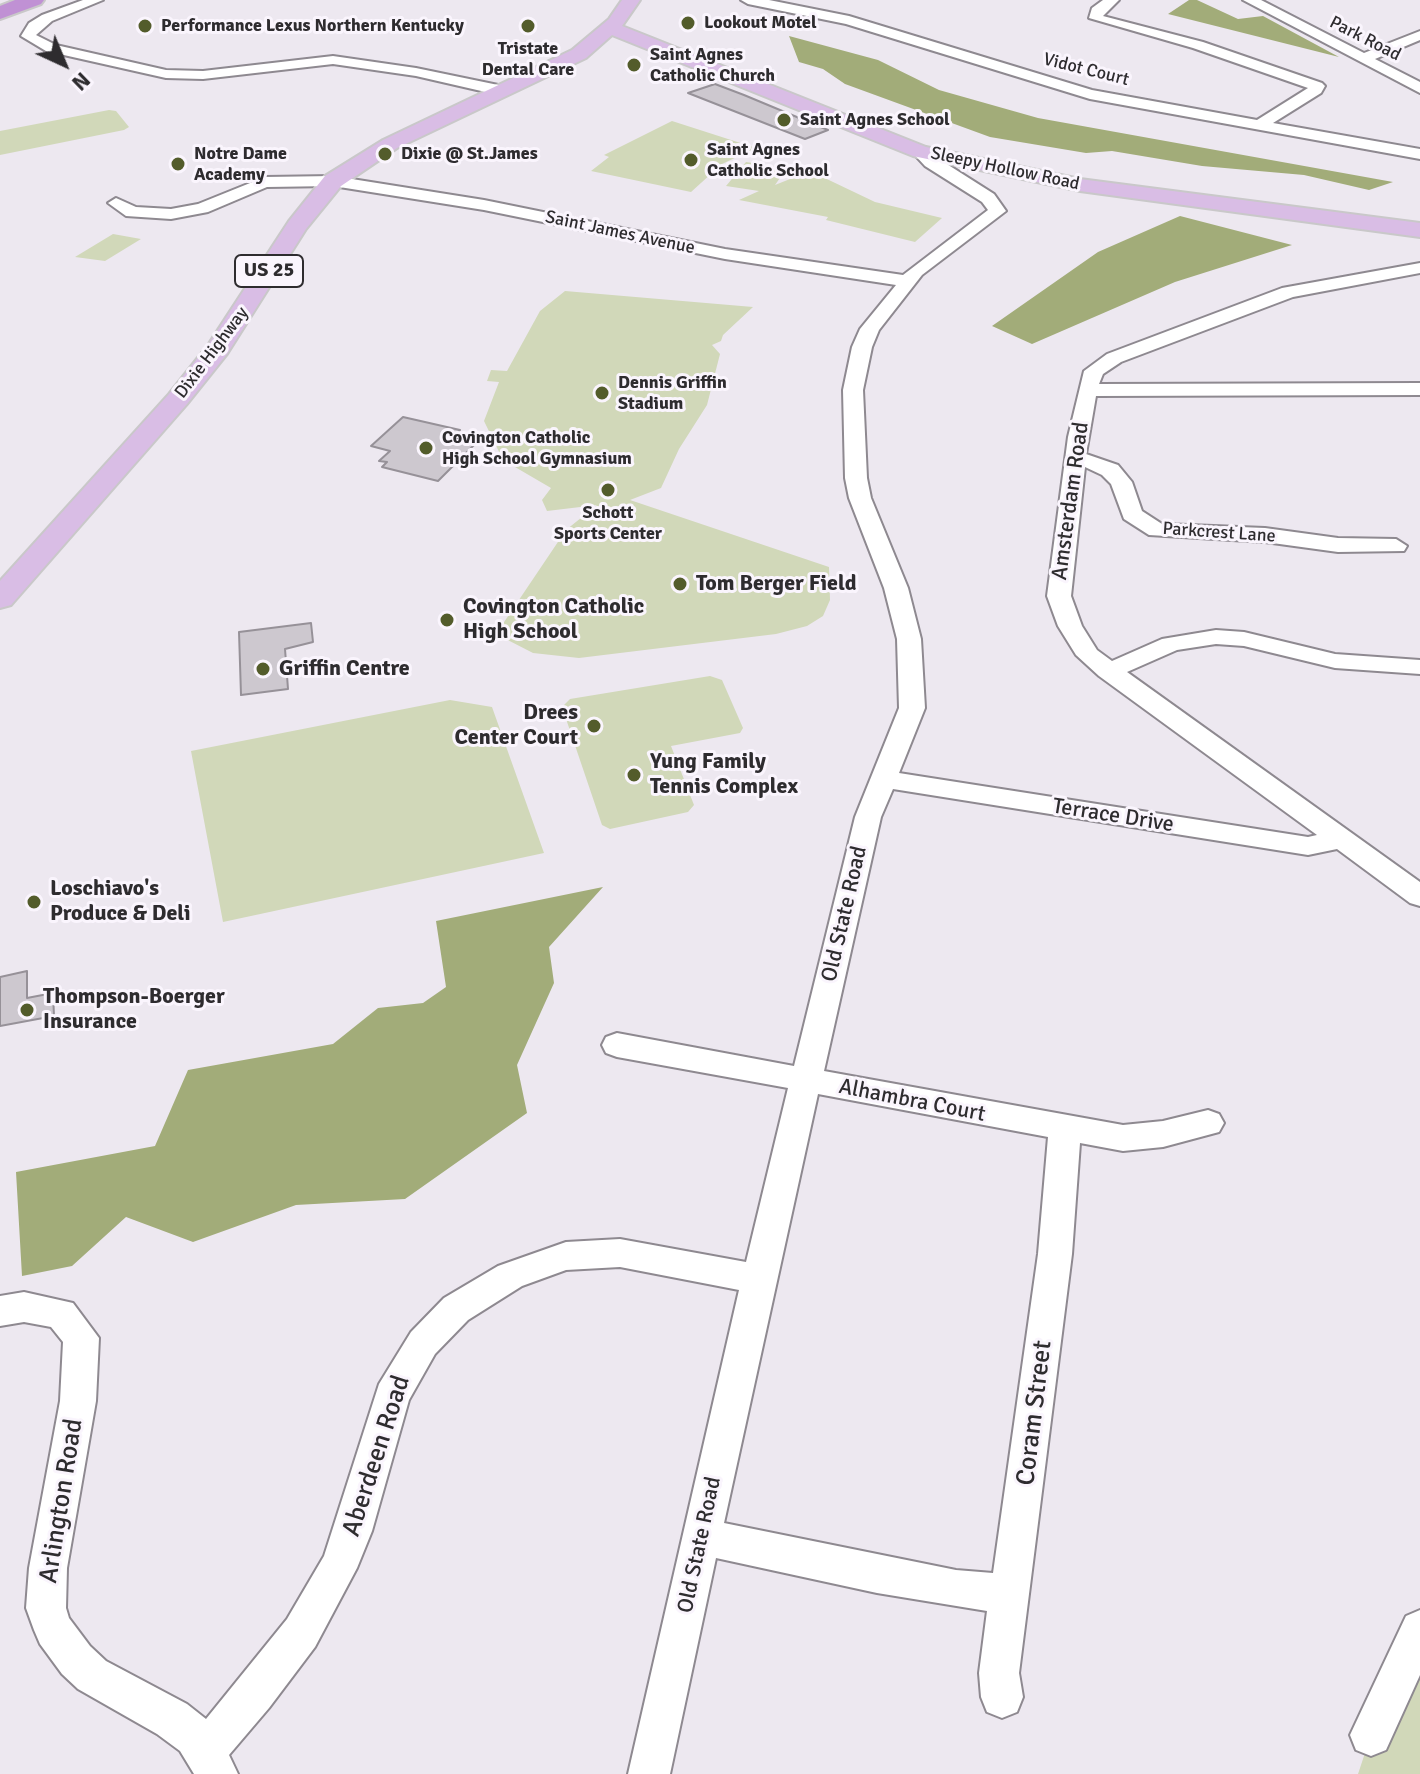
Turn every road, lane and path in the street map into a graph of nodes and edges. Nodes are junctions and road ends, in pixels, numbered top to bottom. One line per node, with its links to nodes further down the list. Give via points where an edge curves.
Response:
1 (34, 0): 7 (highway)
2 (96, 0): 12 (street, via 47,18 28,36 51,48 166,74 203,75 333,60)
3 (631, 0): 8 (main road, Dixie Highway / US 25)
4 (748, 0): 13 (street, Vidot Court, via 861,23 1072,90)
5 (1112, 0): 13 (street, via 1096,18 1198,45 1317,86)
6 (1250, 0): 10 (street, Park Road)
7 (0, 13)
8 (611, 28): 12 (main road, Dixie Highway / US 25, via 579,54); 14 (main road, Sleepy Hollow Road)
9 (1420, 35): 10 (street)
10 (1363, 59): 11 (street, Park Road)
11 (1420, 88)
12 (498, 93): 16 (main road, Dixie Highway / US 25, via 390,144)
13 (1257, 126): 15 (street, Vidot Court)
14 (920, 152): 18 (main road, Sleepy Hollow Road, via 1080,185); 20 (street, Old State Road, via 988,198 997,211)
15 (1420, 154)
16 (333, 181): 17 (street, Saint James Avenue, via 265,182 202,208 171,214 132,212); 20 (street, Saint James Avenue, via 484,205 725,254); 25 (main road, Dixie Highway / US 25, via 310,206 250,303 186,389)
17 (116, 203)
18 (1420, 230)
19 (1420, 268): 22 (street, Amsterdam Road, via 1341,280 1260,301 1114,358 1094,371)
20 (907, 281): 28 (street, Old State Road, via 870,329 853,390 857,487 896,588 912,670 912,708)
21 (1420, 389): 22 (street)
22 (1087, 390): 23 (street, Amsterdam Road)
23 (1076, 459): 24 (street, Parkcrest Lane, via 1110,470 1121,482 1132,514 1157,530); 27 (street, Amsterdam Road, via 1059,596 1088,655)
24 (1396, 546)
25 (0, 599)
26 (1420, 667): 27 (street, via 1335,661 1216,637 1171,644)
27 (1108, 671): 29 (street, Amsterdam Road)
28 (885, 779): 29 (street, Terrace Drive, via 1308,846); 32 (street, Old State Road, via 868,817)
29 (1341, 839): 30 (street, Amsterdam Road)
30 (1420, 896)
31 (617, 1045): 32 (street, Alhambra Court)
32 (806, 1080): 34 (street, Alhambra Court); 35 (street, Old State Road)
33 (1208, 1123): 34 (street, Alhambra Court, via 1123,1138)
34 (1065, 1129): 38 (street, Coram Street, via 1055,1254)
35 (759, 1279): 37 (street, Old State Road); 42 (street, Aberdeen Road, via 620,1253 566,1256 510,1276 456,1309 423,1343 392,1395 338,1568 301,1633)
36 (0, 1311): 42 (street, Arlington Road, via 24,1307 61,1314 81,1338 78,1401 48,1568 46,1608 54,1630 92,1675 172,1719 195,1736)
37 (703, 1537): 38 (street, via 956,1589); 43 (street, Old State Road)
38 (1009, 1594): 40 (street, Coram Street, via 999,1673)
39 (1420, 1630): 41 (street)
40 (1002, 1697)
41 (1371, 1735)
42 (211, 1762)
43 (649, 1774)

